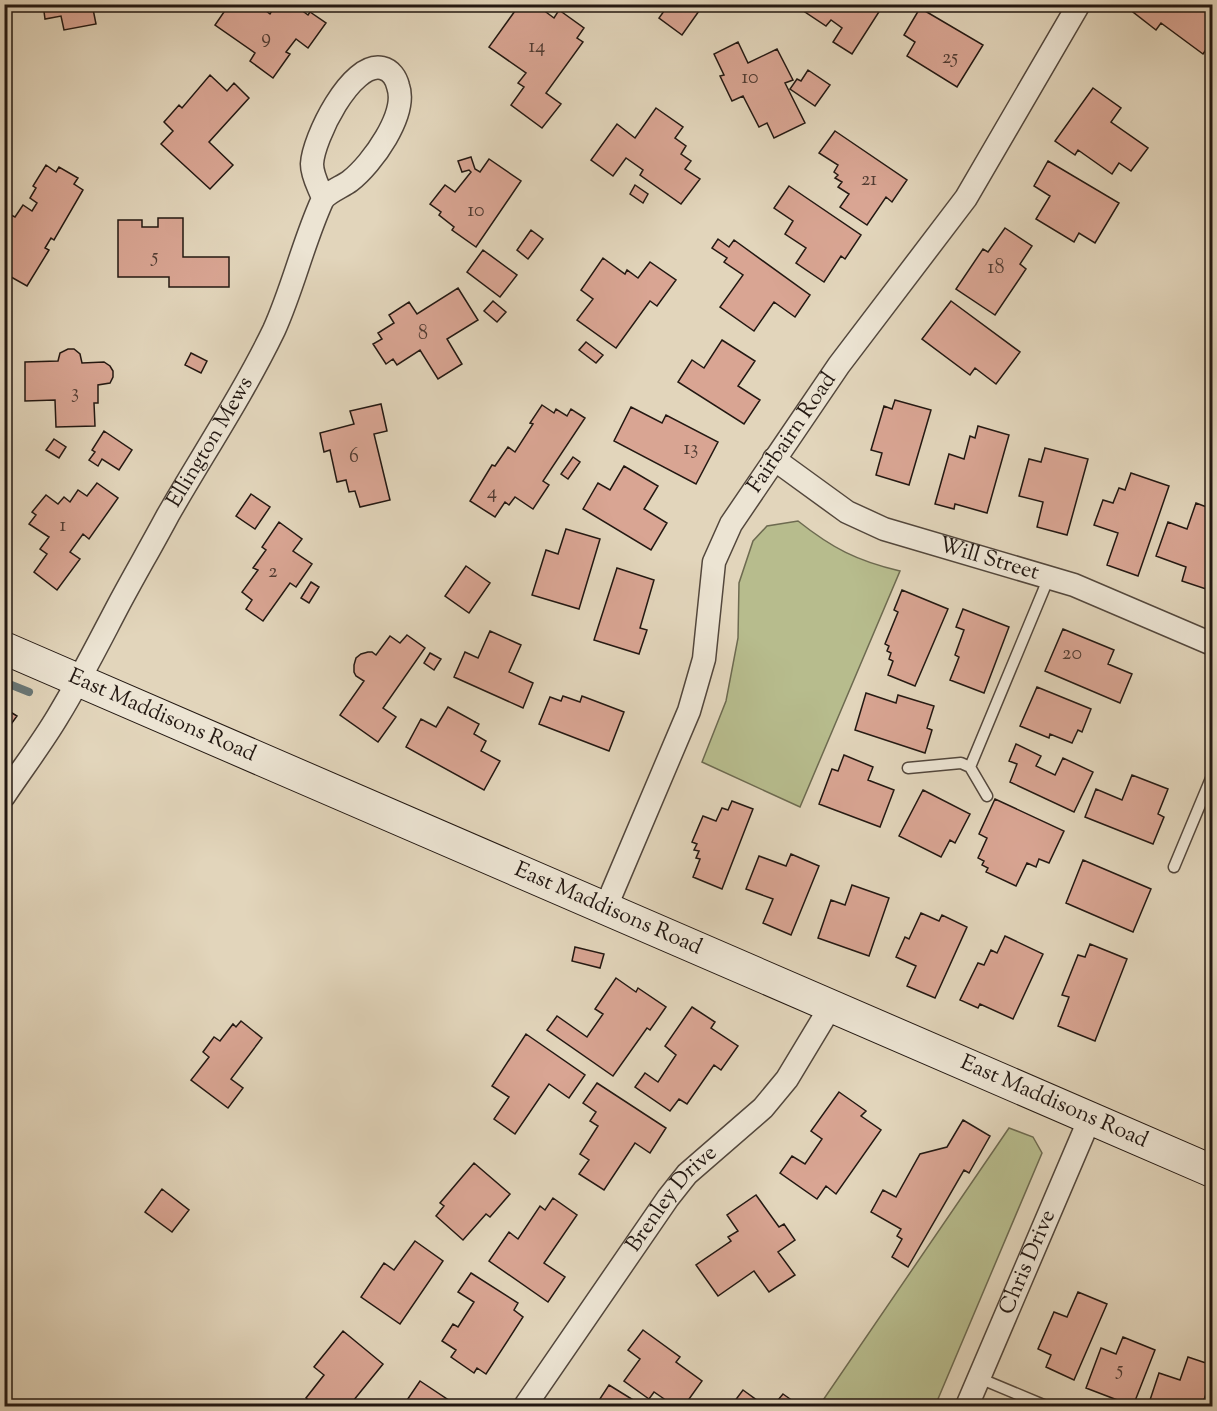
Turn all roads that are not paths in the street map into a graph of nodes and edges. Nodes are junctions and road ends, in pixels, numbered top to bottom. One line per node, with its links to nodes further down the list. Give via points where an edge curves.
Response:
1 (1078, 4): 3 (street, Fairbairn Road, via 966,198 839,365)
2 (323, 198): 2 (street, via 312,167 323,127 360,76 380,67 389,71 400,92 394,122 384,142 353,179); 7 (street, Ellington Mews, via 269,340)
3 (774, 459): 4 (street, Will Street, via 847,512 884,529); 14 (street, Fairbairn Road, via 730,524 714,562 705,650 697,686)
4 (1048, 577): 5 (street, Will Street); 8 (lane)
5 (1212, 644)
6 (4, 648): 7 (street, East Maddisons Road)
7 (79, 680): 11 (street, Ellington Mews); 14 (street, East Maddisons Road)
8 (970, 767): 9 (lane, via 952,762); 12 (lane)
9 (908, 768)
10 (1212, 776): 13 (lane)
11 (4, 796)
12 (987, 796)
13 (1174, 867)
14 (605, 909): 15 (street, East Maddisons Road)
15 (831, 1006): 16 (street, East Maddisons Road); 19 (street, Brenley Drive, via 787,1079 769,1101 687,1174 668,1198)
16 (1090, 1118): 17 (street, East Maddisons Road); 18 (street, Chris Drive)
17 (1212, 1171)
18 (979, 1378): 20 (street, Chris Drive); 21 (lane)
19 (525, 1407)
20 (967, 1407)
21 (1046, 1407)

